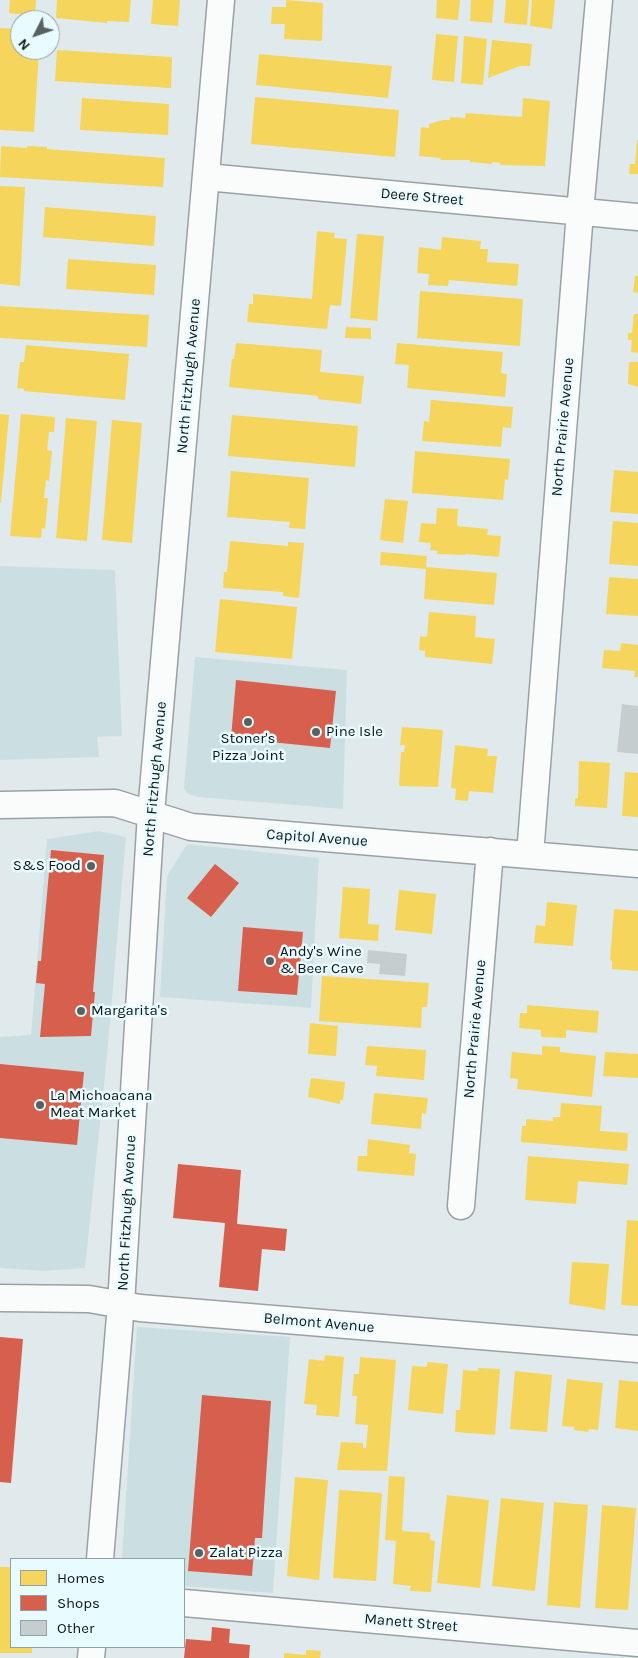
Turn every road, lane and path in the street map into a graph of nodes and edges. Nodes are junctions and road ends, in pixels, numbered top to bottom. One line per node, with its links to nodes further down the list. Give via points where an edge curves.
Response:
1 (221, 0): 3 (street, North Fitzhugh Avenue)
2 (599, 0): 4 (street, North Prairie Avenue)
3 (206, 177): 4 (street, Deere Street); 7 (street, North Fitzhugh Avenue)
4 (580, 212): 5 (street, Deere Street); 9 (street, North Prairie Avenue)
5 (638, 217)
6 (0, 805): 7 (street, Capitol Avenue, via 115,803)
7 (151, 813): 8 (street, Capitol Avenue, via 191,827); 13 (street, North Fitzhugh Avenue)
8 (490, 851): 9 (street, Capitol Avenue); 11 (street, North Prairie Avenue)
9 (530, 855): 10 (street, Capitol Avenue)
10 (638, 864)
11 (460, 1206)
12 (0, 1298): 13 (street, Belmont Avenue, via 89,1299)
13 (121, 1304): 14 (street, Belmont Avenue); 15 (street, North Fitzhugh Avenue)
14 (638, 1349)
15 (100, 1558)
16 (185, 1603): 17 (street, Manett Street)
17 (638, 1643)

